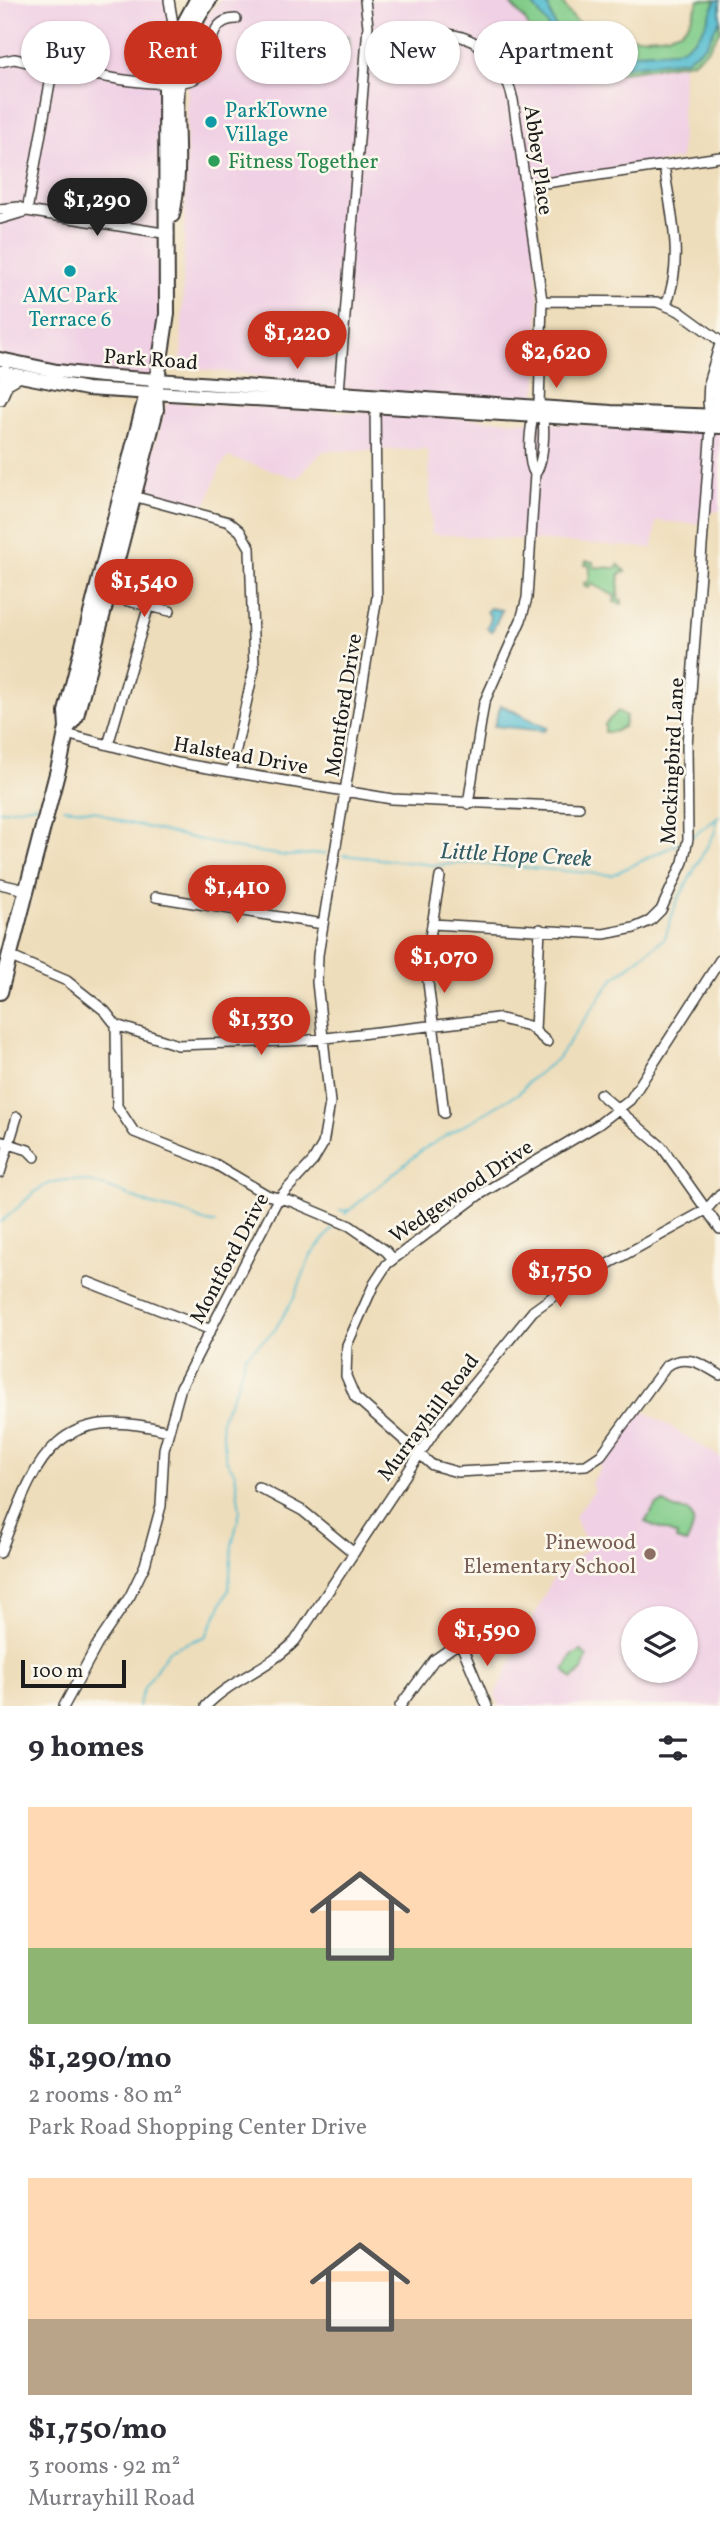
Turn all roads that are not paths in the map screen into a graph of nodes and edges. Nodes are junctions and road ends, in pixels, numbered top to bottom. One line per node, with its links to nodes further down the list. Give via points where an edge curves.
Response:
1 (169, 0): 6 (street)
2 (197, 0): 7 (main road)
3 (209, 0): 8 (main road)
4 (365, 0): 9 (street)
5 (236, 19): 10 (street)
6 (172, 21)
7 (186, 21)
8 (197, 21)
9 (368, 21)
10 (222, 23)
11 (460, 37): 19 (street, Abbey Place, via 488,52 509,82)
12 (21, 60): 13 (street)
13 (0, 62)
14 (365, 66): 30 (street)
15 (49, 84): 21 (street)
16 (171, 84): 23 (main road, via 164,185)
17 (720, 157): 18 (street)
18 (664, 165): 19 (street); 25 (street, via 677,258)
19 (525, 186): 24 (street, Abbey Place)
20 (0, 209): 21 (street)
21 (27, 211): 22 (street); 23 (street)
22 (0, 219)
23 (169, 230): 29 (main road, via 167,321)
24 (542, 301): 25 (street, via 633,300); 33 (street, Abbey Place)
25 (666, 305): 26 (street)
26 (720, 345): 34 (street, Mockingbird Lane)
27 (3, 366): 28 (main road, Park Road); 29 (main road, Park Road); 31 (street)
28 (20, 377): 29 (main road, Park Road, via 77,388); 31 (street, via 9,383)
29 (157, 386): 30 (main road, Park Road); 32 (main road, Park Road); 35 (main road, via 156,410); 39 (main road, via 145,401 110,533 66,712)
30 (339, 392): 32 (main road, Park Road)
31 (0, 401)
32 (375, 401): 33 (main road, Park Road); 42 (street, Montford Drive, via 377,597)
33 (538, 412): 34 (main road, Park Road); 43 (street, Abbey Place, via 530,464 535,474 527,598 484,703)
34 (716, 421): 51 (street, Mockingbird Lane, via 687,746 689,829 683,862 661,910 650,921 604,934)
35 (133, 496): 39 (main road, via 76,716); 41 (street, via 229,522 250,548 254,668)
36 (124, 600): 37 (street)
37 (149, 605): 38 (street); 40 (street)
38 (170, 611)
39 (67, 731): 40 (street, Halstead Drive); 47 (main road)
40 (108, 745): 41 (street, Halstead Drive)
41 (231, 772): 42 (street, Halstead Drive)
42 (346, 791): 43 (street, Halstead Drive); 49 (street, Montford Drive)
43 (468, 804): 44 (street, Halstead Drive)
44 (579, 807)
45 (440, 877): 50 (street)
46 (0, 884): 47 (street)
47 (26, 890): 52 (main road)
48 (156, 897): 49 (street)
49 (323, 925): 58 (street, Montford Drive, via 317,982)
50 (432, 925): 51 (street, Mockingbird Lane); 56 (street, via 427,974)
51 (540, 929): 57 (street)
52 (9, 956): 54 (main road); 55 (street, via 67,981 99,1005)
53 (720, 960): 61 (street, Wedgewood Drive, via 645,1080)
54 (0, 992)
55 (116, 1025): 58 (street, via 178,1045); 68 (street, via 116,1096 130,1128 149,1140 215,1164)
56 (433, 1026): 57 (street, via 497,1018); 58 (street); 62 (street)
57 (535, 1030): 59 (street)
58 (323, 1038): 68 (street, Montford Drive, via 328,1127 313,1161)
59 (547, 1042)
60 (600, 1094): 61 (street)
61 (619, 1110): 69 (street, via 662,1147); 71 (street, Wedgewood Drive, via 479,1195)
62 (444, 1113)
63 (17, 1117): 64 (street)
64 (4, 1142): 65 (street); 66 (street)
65 (35, 1157)
66 (0, 1174)
67 (720, 1194): 69 (street, Murrayhill Road)
68 (278, 1199): 71 (street, via 350,1226); 73 (street, Montford Drive)
69 (706, 1210): 70 (street); 76 (street, Murrayhill Road, via 566,1287 533,1311)
70 (720, 1229)
71 (393, 1259): 76 (street, Wedgewood Drive, via 374,1283 347,1345 345,1368 362,1406)
72 (88, 1282): 73 (street)
73 (211, 1330): 75 (street, Montford Drive, via 181,1387)
74 (720, 1375): 76 (street, Wedgewood Drive, via 691,1360 680,1359 666,1366 601,1455 586,1465 457,1472 441,1469)
75 (168, 1432): 78 (street, via 111,1422 65,1437 36,1466); 80 (street, Montford Drive, via 160,1507 145,1565)
76 (418, 1455): 79 (street, Murrayhill Road)
77 (258, 1488): 79 (street, via 303,1511)
78 (0, 1553)
79 (354, 1553): 81 (street, Murrayhill Road, via 287,1648)
80 (64, 1706)
81 (205, 1706)
82 (400, 1706): 83 (street, via 434,1660 460,1643)
83 (487, 1706)

